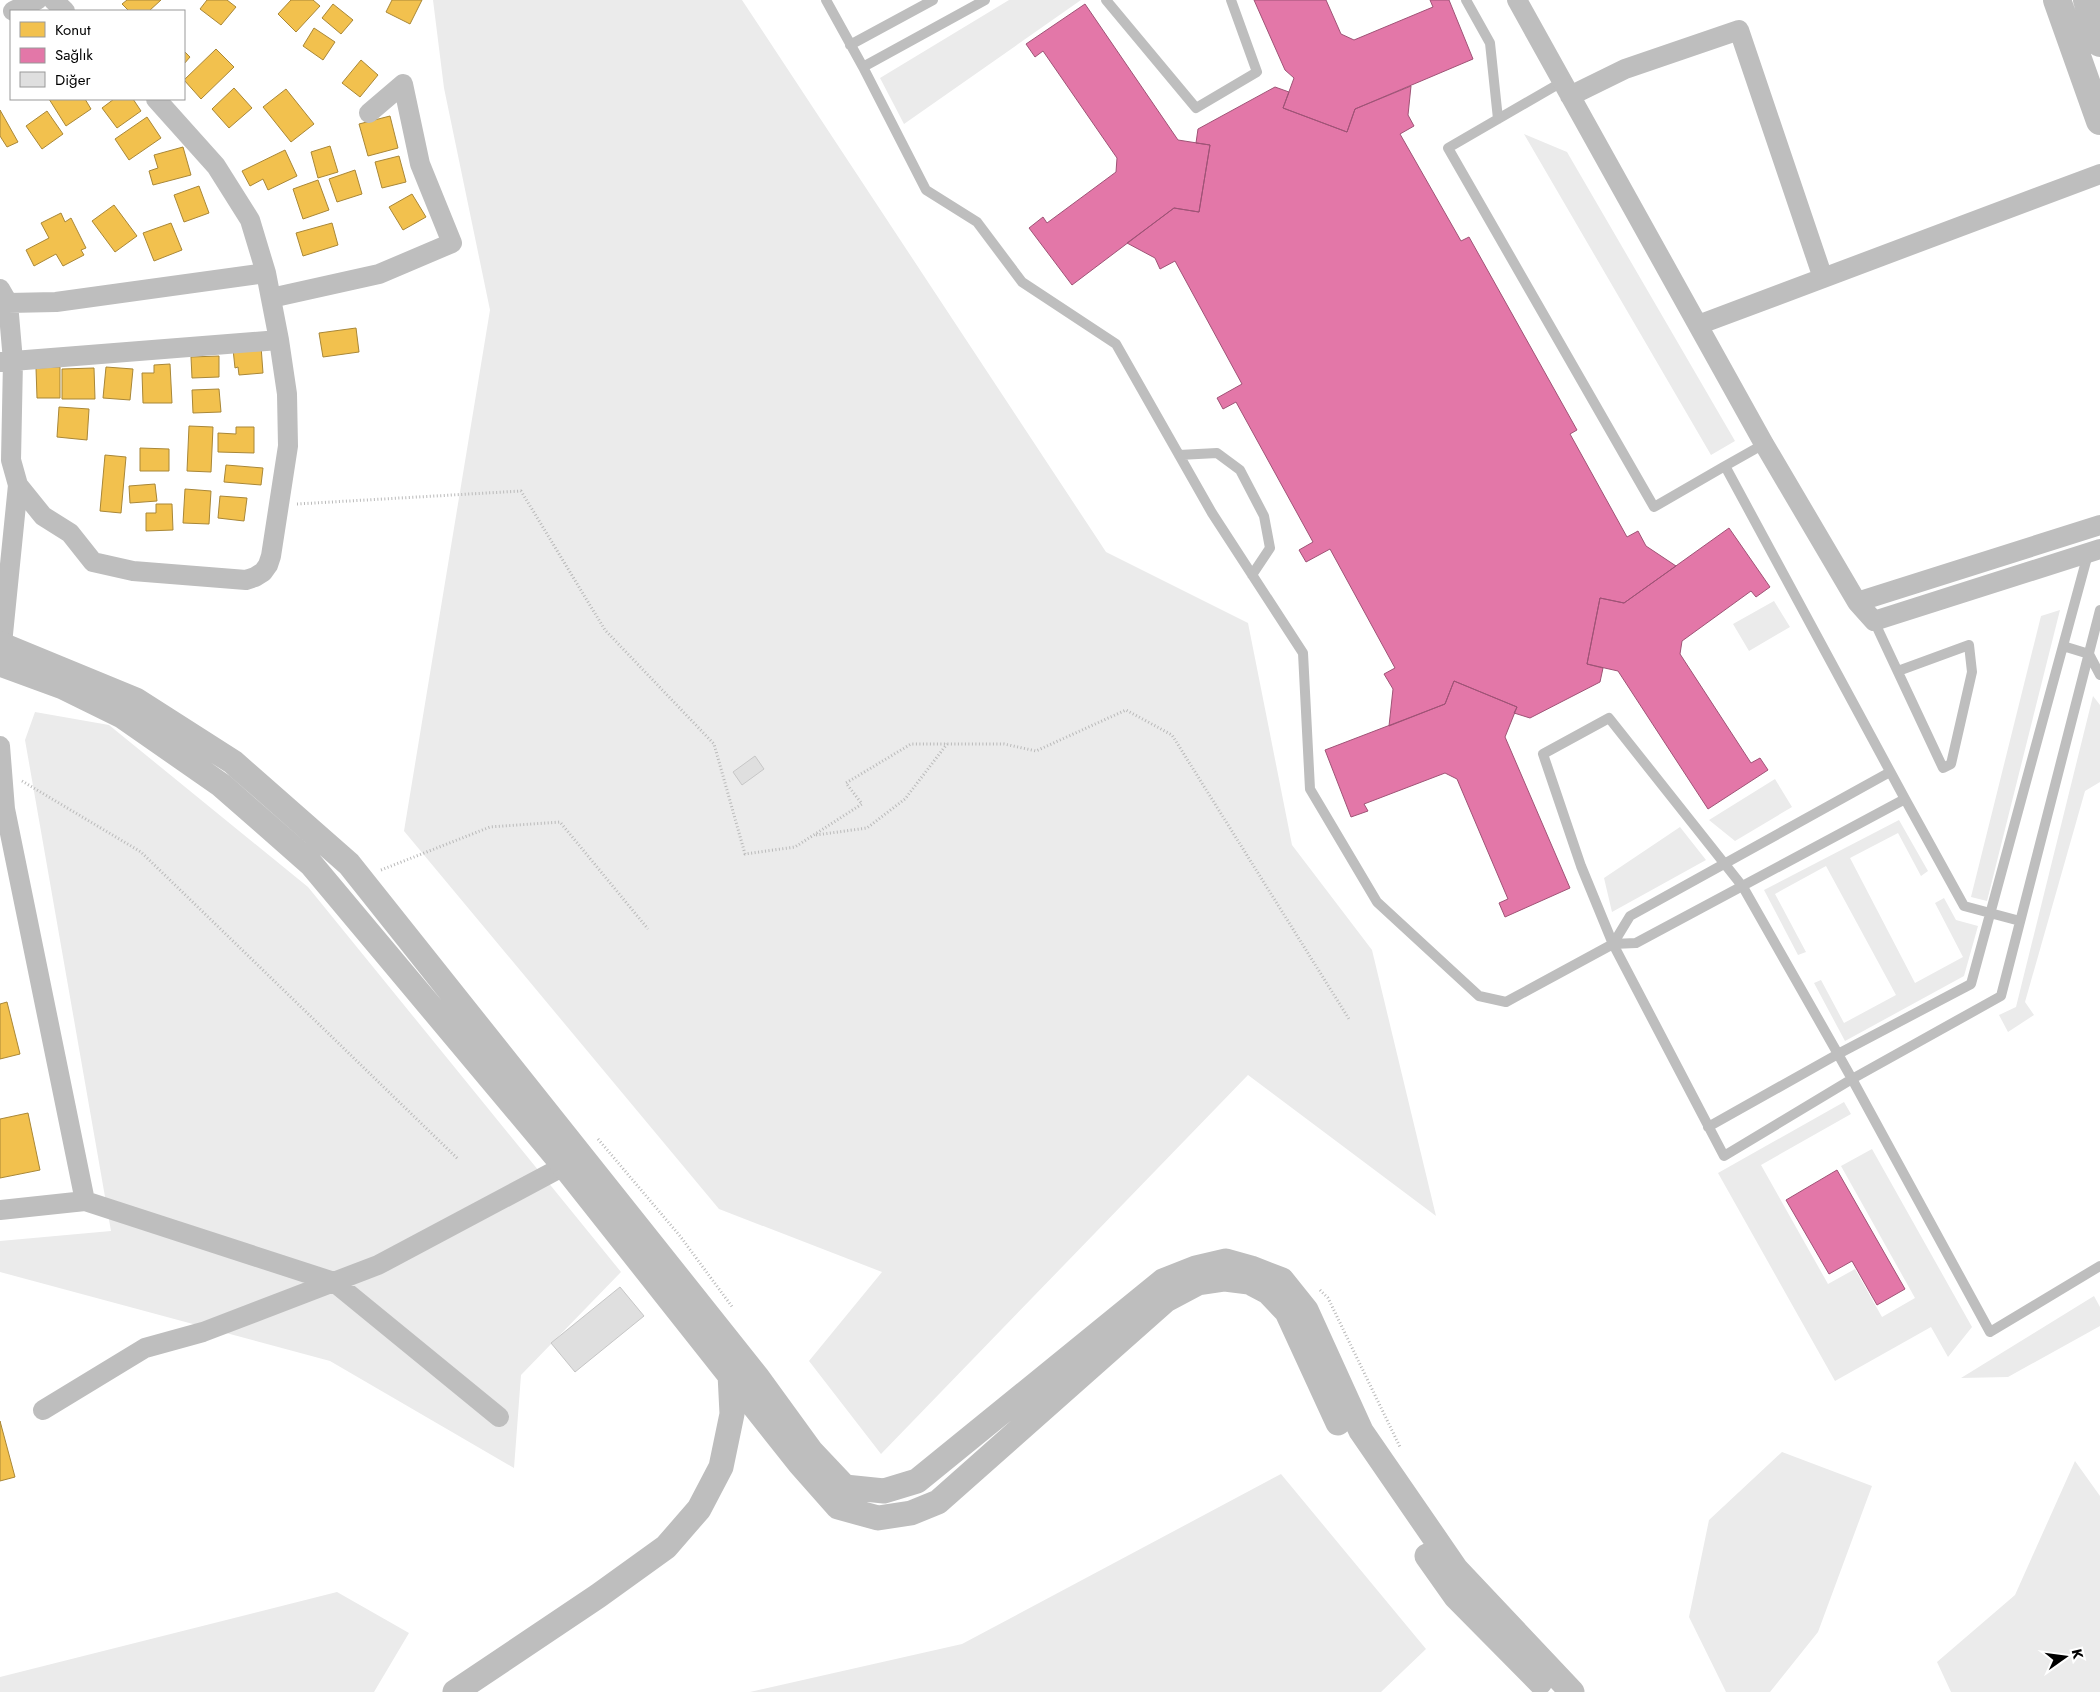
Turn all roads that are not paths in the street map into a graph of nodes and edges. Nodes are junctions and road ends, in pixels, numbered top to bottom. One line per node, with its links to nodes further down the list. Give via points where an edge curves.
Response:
1 (37, 0): 12 (street)
2 (54, 0): 13 (street)
3 (826, 0): 15 (lane)
4 (933, 0): 15 (lane)
5 (985, 0): 16 (lane)
6 (1106, 0): 7 (lane, via 1196,108 1257,72)
7 (1231, 0)
8 (1466, 0): 20 (lane, via 1490,43)
9 (1517, 0): 17 (street)
10 (2056, 0): 21 (main road)
11 (2087, 0): 14 (main road)
12 (16, 10)
13 (64, 10)
14 (2100, 43)
15 (850, 45): 16 (lane)
16 (863, 67): 31 (lane, via 926,190 977,222 1022,282 1116,344)
17 (1566, 89): 20 (lane); 24 (street, via 1739,30); 27 (street)
18 (157, 100): 23 (street, via 216,166 250,220)
19 (369, 113): 26 (street, via 403,84 420,164 452,243 379,274)
20 (1498, 119): 32 (lane, via 1448,148 1654,507)
21 (2100, 121)
22 (2100, 174): 24 (street)
23 (266, 273): 25 (street, via 56,302); 26 (street)
24 (1823, 278): 27 (street)
25 (4, 296): 29 (street)
26 (271, 298): 28 (street)
27 (1698, 325): 30 (street)
28 (279, 340): 29 (street); 33 (street, via 287,394 288,446 268,564 255,577 237,579 133,571 94,562 70,533 43,516)
29 (7, 361): 33 (street, via 11,460)
30 (1764, 444): 32 (lane); 37 (street)
31 (1179, 455): 36 (lane); 36 (lane, via 1216,453 1240,470 1264,516 1270,548)
32 (1725, 466): 46 (lane)
33 (18, 485): 41 (street)
34 (2100, 525): 37 (street)
35 (2094, 551): 39 (street); 40 (lane)
36 (1252, 575): 53 (lane, via 1302,653 1310,789 1376,902 1479,996 1506,1002)
37 (1857, 602): 39 (street)
38 (2100, 610): 42 (lane)
39 (1874, 621): 43 (lane)
40 (2063, 646): 42 (lane); 51 (lane)
41 (1, 651): 57 (street, via 122,716 221,785 311,864); 67 (street, via 136,700 233,762 349,864 758,1378 811,1451 846,1487 884,1491 917,1481 1163,1280 1226,1261 1251,1268 1282,1280 1306,1310 1361,1431 1456,1569)
42 (2089, 654): 44 (lane); 52 (lane)
43 (1898, 671): 43 (lane, via 1969,644 1972,672 1951,764 1943,768)
44 (2100, 675)
45 (0, 746): 48 (street)
46 (1890, 772): 47 (lane); 49 (lane)
47 (1905, 799): 50 (lane); 51 (lane, via 1964,906)
48 (3, 810): 58 (street)
49 (1724, 864): 50 (lane); 53 (lane, via 1630,916); 53 (lane, via 1609,718 1543,754 1581,866)
50 (1743, 887): 53 (lane, via 1636,943); 54 (lane)
51 (1990, 913): 52 (lane); 54 (lane, via 1971,984)
52 (2020, 921): 55 (lane, via 2001,996)
53 (1613, 944): 56 (lane)
54 (1838, 1054): 55 (lane); 56 (lane)
55 (1852, 1079): 56 (lane, via 1724,1156); 60 (lane, via 1990,1332)
56 (1708, 1127)
57 (564, 1166): 61 (street, via 378,1265); 62 (street)
58 (85, 1202): 59 (street); 61 (street)
59 (0, 1210)
60 (2100, 1266)
61 (334, 1282): 63 (street, via 202,1332 145,1348); 64 (street)
62 (730, 1374): 65 (street, via 732,1414 721,1467 699,1509 666,1547); 66 (street, via 838,1507 878,1518 911,1513 938,1502 1166,1300 1198,1283 1225,1279 1248,1282 1268,1292 1287,1312 1344,1436 1456,1597)
63 (43, 1410)
64 (499, 1417)
65 (455, 1692)
66 (1550, 1692)
67 (1572, 1692)

